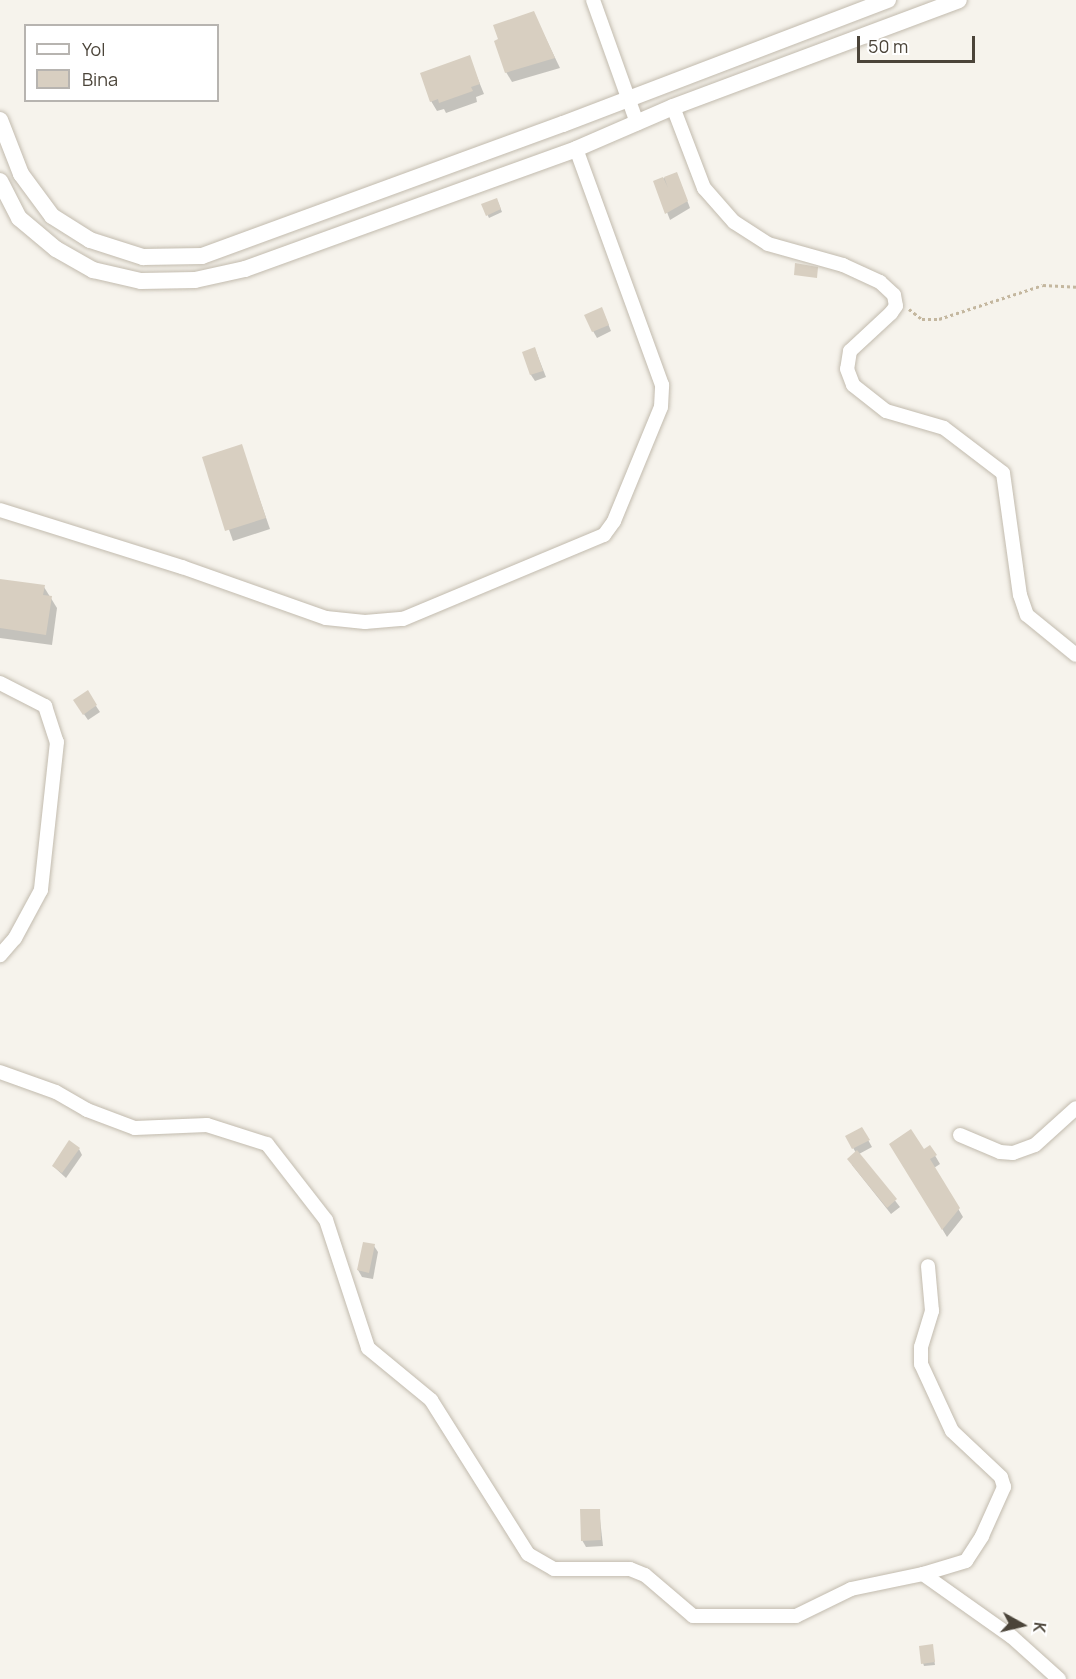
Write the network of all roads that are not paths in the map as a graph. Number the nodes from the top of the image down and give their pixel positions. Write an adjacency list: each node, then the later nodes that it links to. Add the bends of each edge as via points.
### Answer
1 (593, 0): 4 (street)
2 (888, 0): 4 (street)
3 (958, 0): 5 (street)
4 (629, 99): 6 (street, via 202,256 143,257 90,240 52,216 21,174); 7 (street)
5 (673, 108): 7 (street); 11 (street, via 692,162 718,208 768,244 843,264 880,282 894,295 896,306 850,351 847,369 853,384 886,411 944,428 1003,474 1020,595 1027,615)
6 (0, 120)
7 (637, 123): 8 (street)
8 (576, 149): 9 (street, via 245,269 195,280 141,281 93,270 56,249 19,218); 10 (street, via 662,385 661,407 614,521 604,535 403,619 365,622 326,618 182,567)
9 (0, 181)
10 (0, 510)
11 (1076, 655)
12 (0, 684): 13 (street, via 45,706 57,742 41,890 15,938)
13 (0, 955)
14 (0, 1072): 18 (street, via 135,1128 207,1125 267,1144 326,1220 368,1348 431,1400 528,1554 554,1569 630,1569 645,1575 693,1616 796,1616 851,1589)
15 (1076, 1108): 16 (street, via 1035,1145 1013,1153 1000,1152)
16 (960, 1135)
17 (928, 1266): 18 (street, via 932,1311 921,1347 921,1364 952,1431 1001,1477 1004,1486 966,1561)
18 (923, 1574): 19 (street, via 1012,1637)
19 (1059, 1679)

